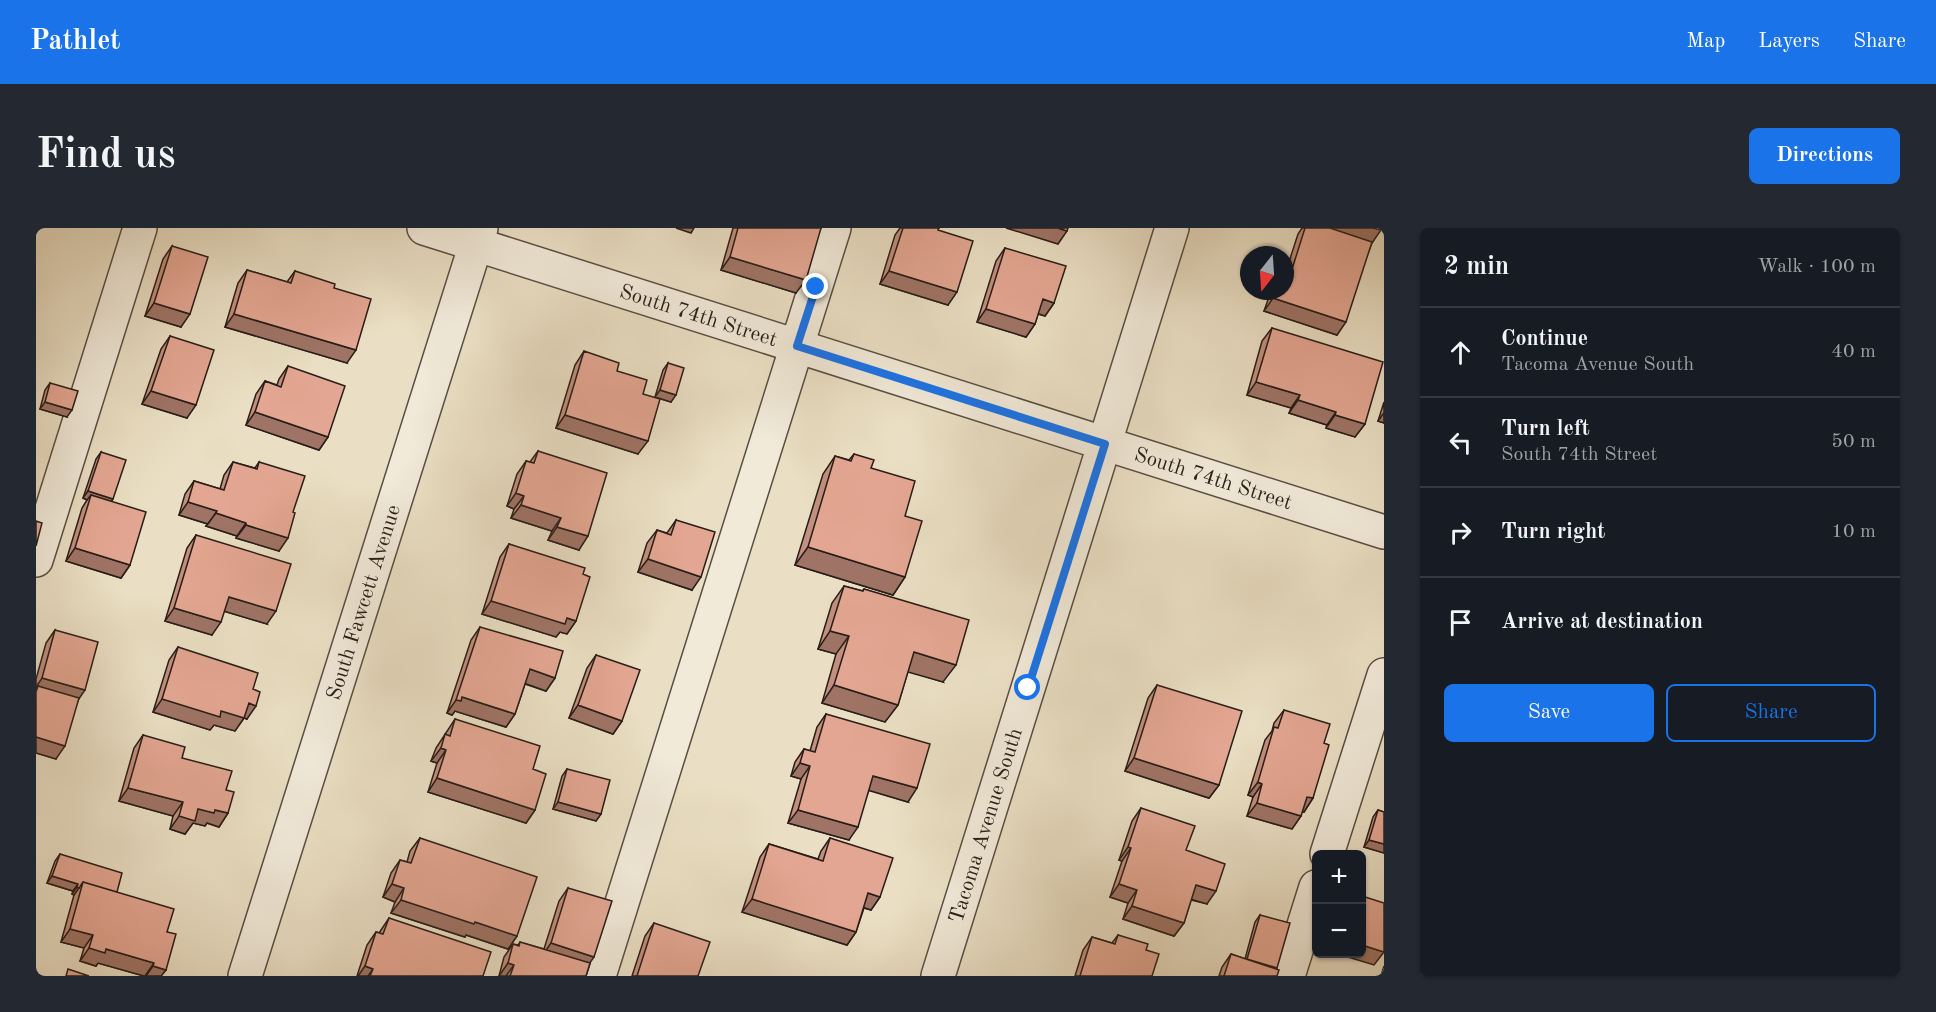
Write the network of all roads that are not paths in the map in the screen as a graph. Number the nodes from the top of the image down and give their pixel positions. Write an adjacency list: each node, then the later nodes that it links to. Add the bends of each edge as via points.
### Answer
1 (140, 228): 9 (street)
2 (424, 228): 5 (street, South 74th Street)
3 (834, 228): 6 (street)
4 (1172, 228): 7 (street, Tacoma Avenue South)
5 (479, 236): 6 (street, South 74th Street); 13 (street, South Fawcett Avenue)
6 (797, 346): 7 (street, South 74th Street); 14 (street)
7 (1105, 444): 8 (street, South 74th Street); 15 (street, Tacoma Avenue South)
8 (1384, 532)
9 (36, 560)
10 (1384, 675): 11 (street)
11 (1329, 850)
12 (1312, 902): 16 (street)
13 (245, 976)
14 (599, 976)
15 (938, 976)
16 (1288, 976)

